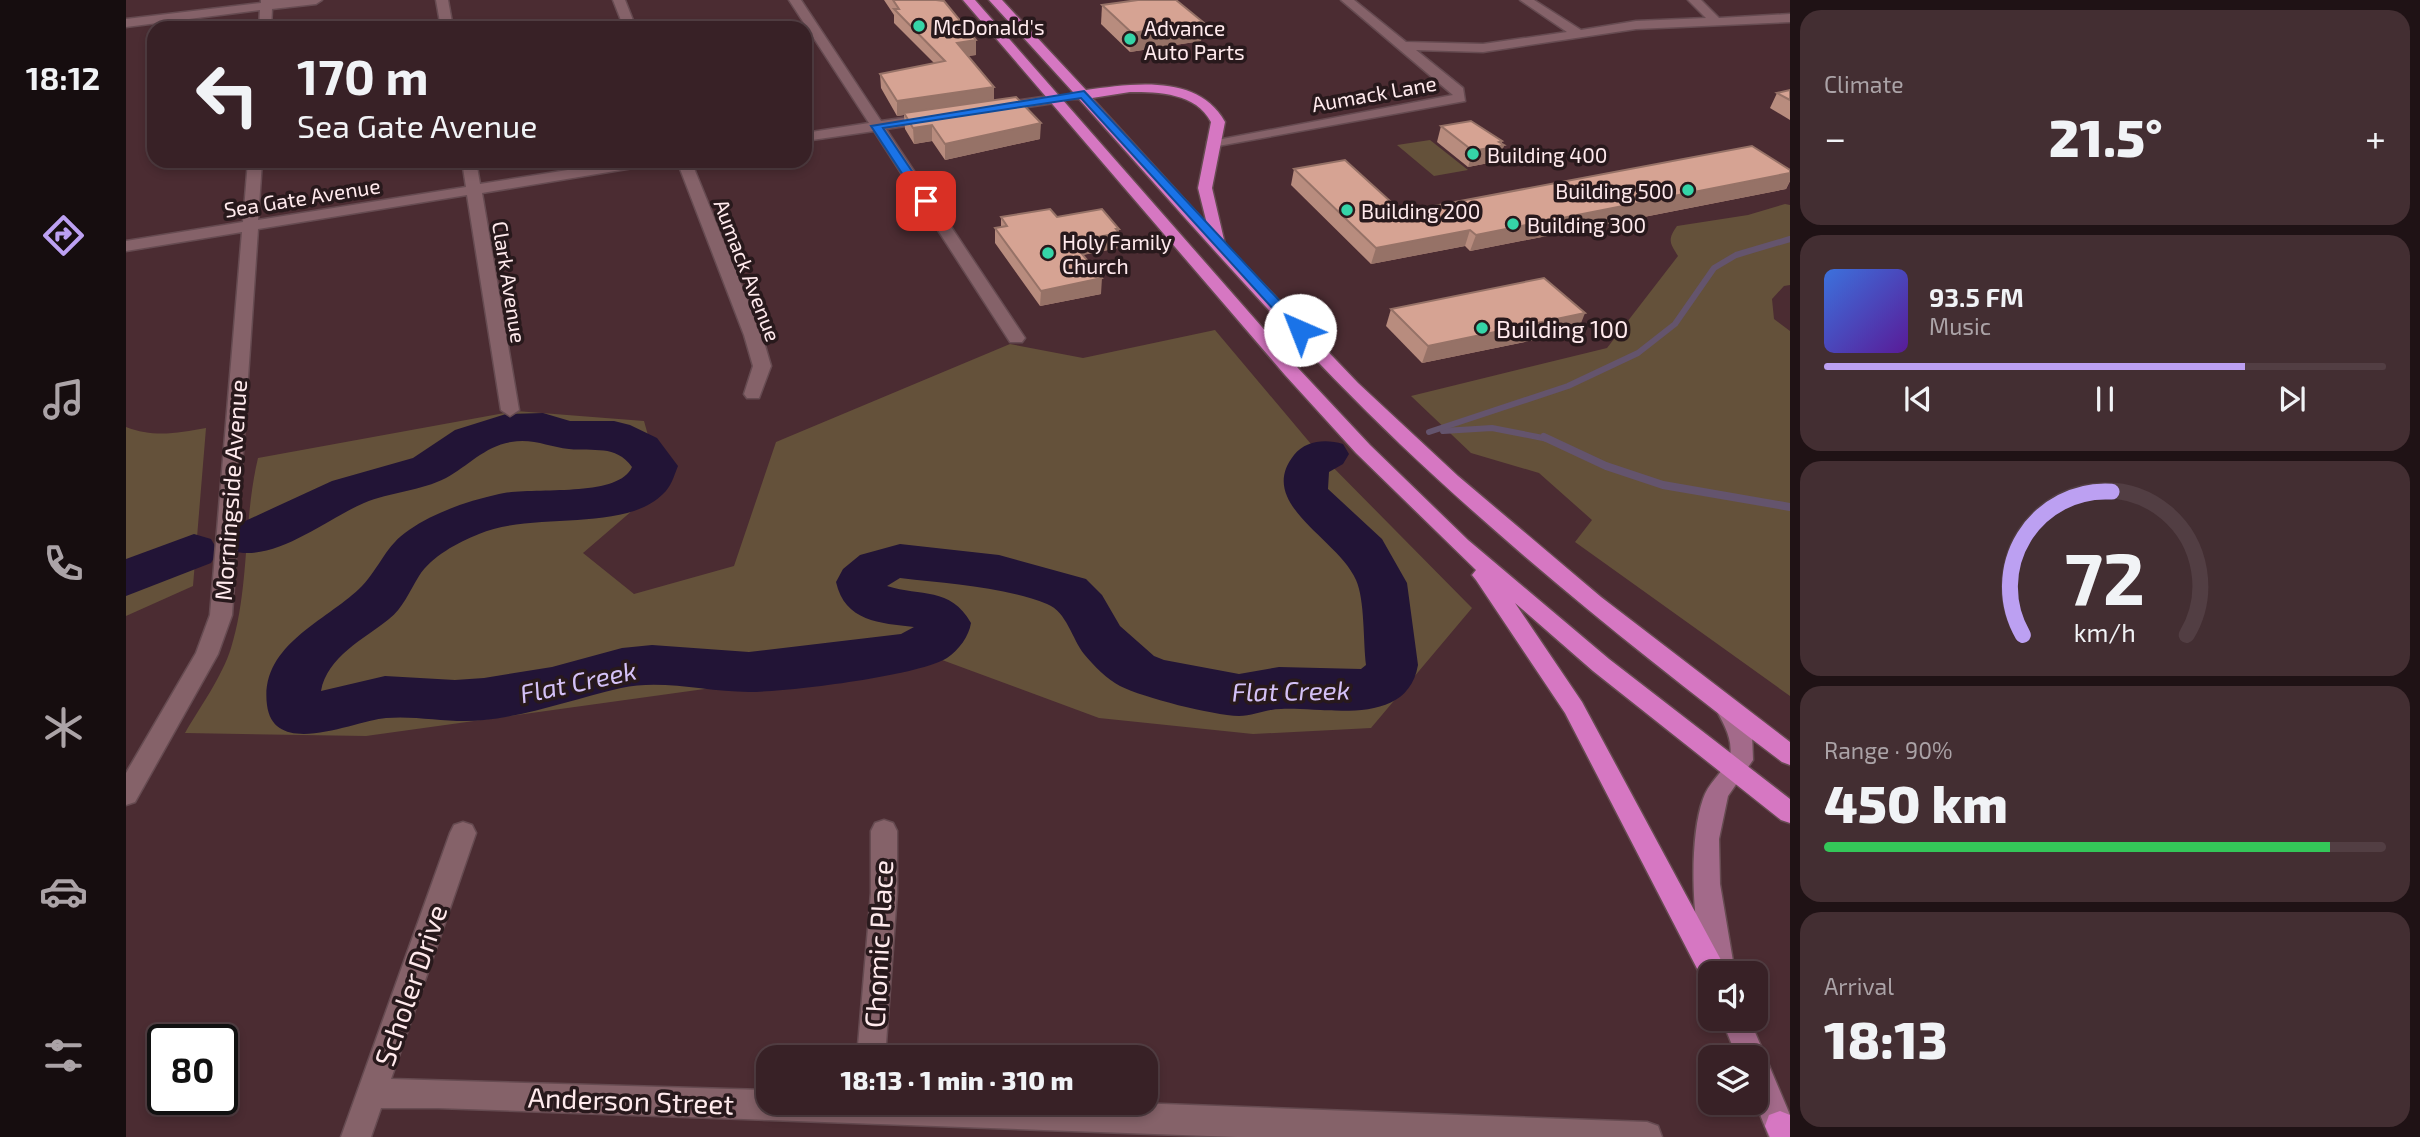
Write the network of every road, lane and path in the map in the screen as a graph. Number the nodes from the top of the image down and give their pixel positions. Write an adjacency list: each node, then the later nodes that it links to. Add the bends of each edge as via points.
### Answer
1 (316, 0): 10 (street)
2 (442, 0): 14 (street)
3 (619, 0): 15 (street)
4 (795, 0): 16 (street)
5 (969, 0): 22 (highway)
6 (995, 0): 21 (highway)
7 (1347, 0): 20 (street)
8 (1526, 0): 19 (street)
9 (1694, 0): 12 (street)
10 (267, 3): 13 (street); 17 (street)
11 (1790, 18): 12 (street)
12 (1715, 20): 19 (street)
13 (266, 21)
14 (446, 21)
15 (627, 21)
16 (809, 21)
17 (126, 23)
18 (812, 26): 26 (street)
19 (1579, 34): 20 (street, via 1483,48)
20 (1403, 46): 27 (street, Aumack Lane, via 1460,98)
21 (1084, 94): 22 (highway); 25 (highway, via 1141,87 1168,89 1205,104); 37 (highway)
22 (1056, 99): 23 (street); 41 (highway, via 1332,417)
23 (980, 110)
24 (941, 116): 26 (street)
25 (1218, 122): 27 (street, Aumack Lane, via 1252,131); 29 (highway)
26 (877, 126): 28 (street); 38 (street)
27 (1295, 128): 29 (street, Aumack Lane)
28 (812, 136)
29 (1212, 145): 37 (highway, via 1205,188)
30 (254, 168): 35 (street, Morningside Avenue)
31 (470, 168): 34 (street, Clark Avenue)
32 (608, 168): 34 (street, Sea Gate Avenue)
33 (687, 168): 39 (street, Aumack Avenue, via 753,335 762,366)
34 (474, 190): 35 (street, Sea Gate Avenue); 40 (street, Clark Avenue)
35 (250, 226): 36 (street, Sea Gate Avenue); 45 (street, Morningside Avenue, via 220,615 207,654)
36 (126, 246)
37 (1223, 249): 42 (highway, via 1374,408 1438,468)
38 (1016, 338)
39 (753, 394)
40 (510, 410)
41 (1461, 545): 44 (highway); 49 (highway, via 1574,708)
42 (1727, 708): 43 (highway); 44 (main road, via 1743,746)
43 (1790, 755)
44 (1734, 772): 46 (highway); 50 (main road, via 1717,792 1707,824 1707,896)
45 (126, 794)
46 (1790, 813)
47 (884, 831): 51 (street, Chomic Place)
48 (463, 833): 52 (street, Scholer Drive)
49 (1708, 961)
50 (1719, 961)
51 (872, 1045)
52 (372, 1094): 54 (street, Anderson Street); 57 (street, Scholer Drive)
53 (1768, 1096): 56 (main road)
54 (756, 1103)
55 (1094, 1115): 58 (street, Anderson Street)
56 (1785, 1133)
57 (356, 1137)
58 (1647, 1137)

